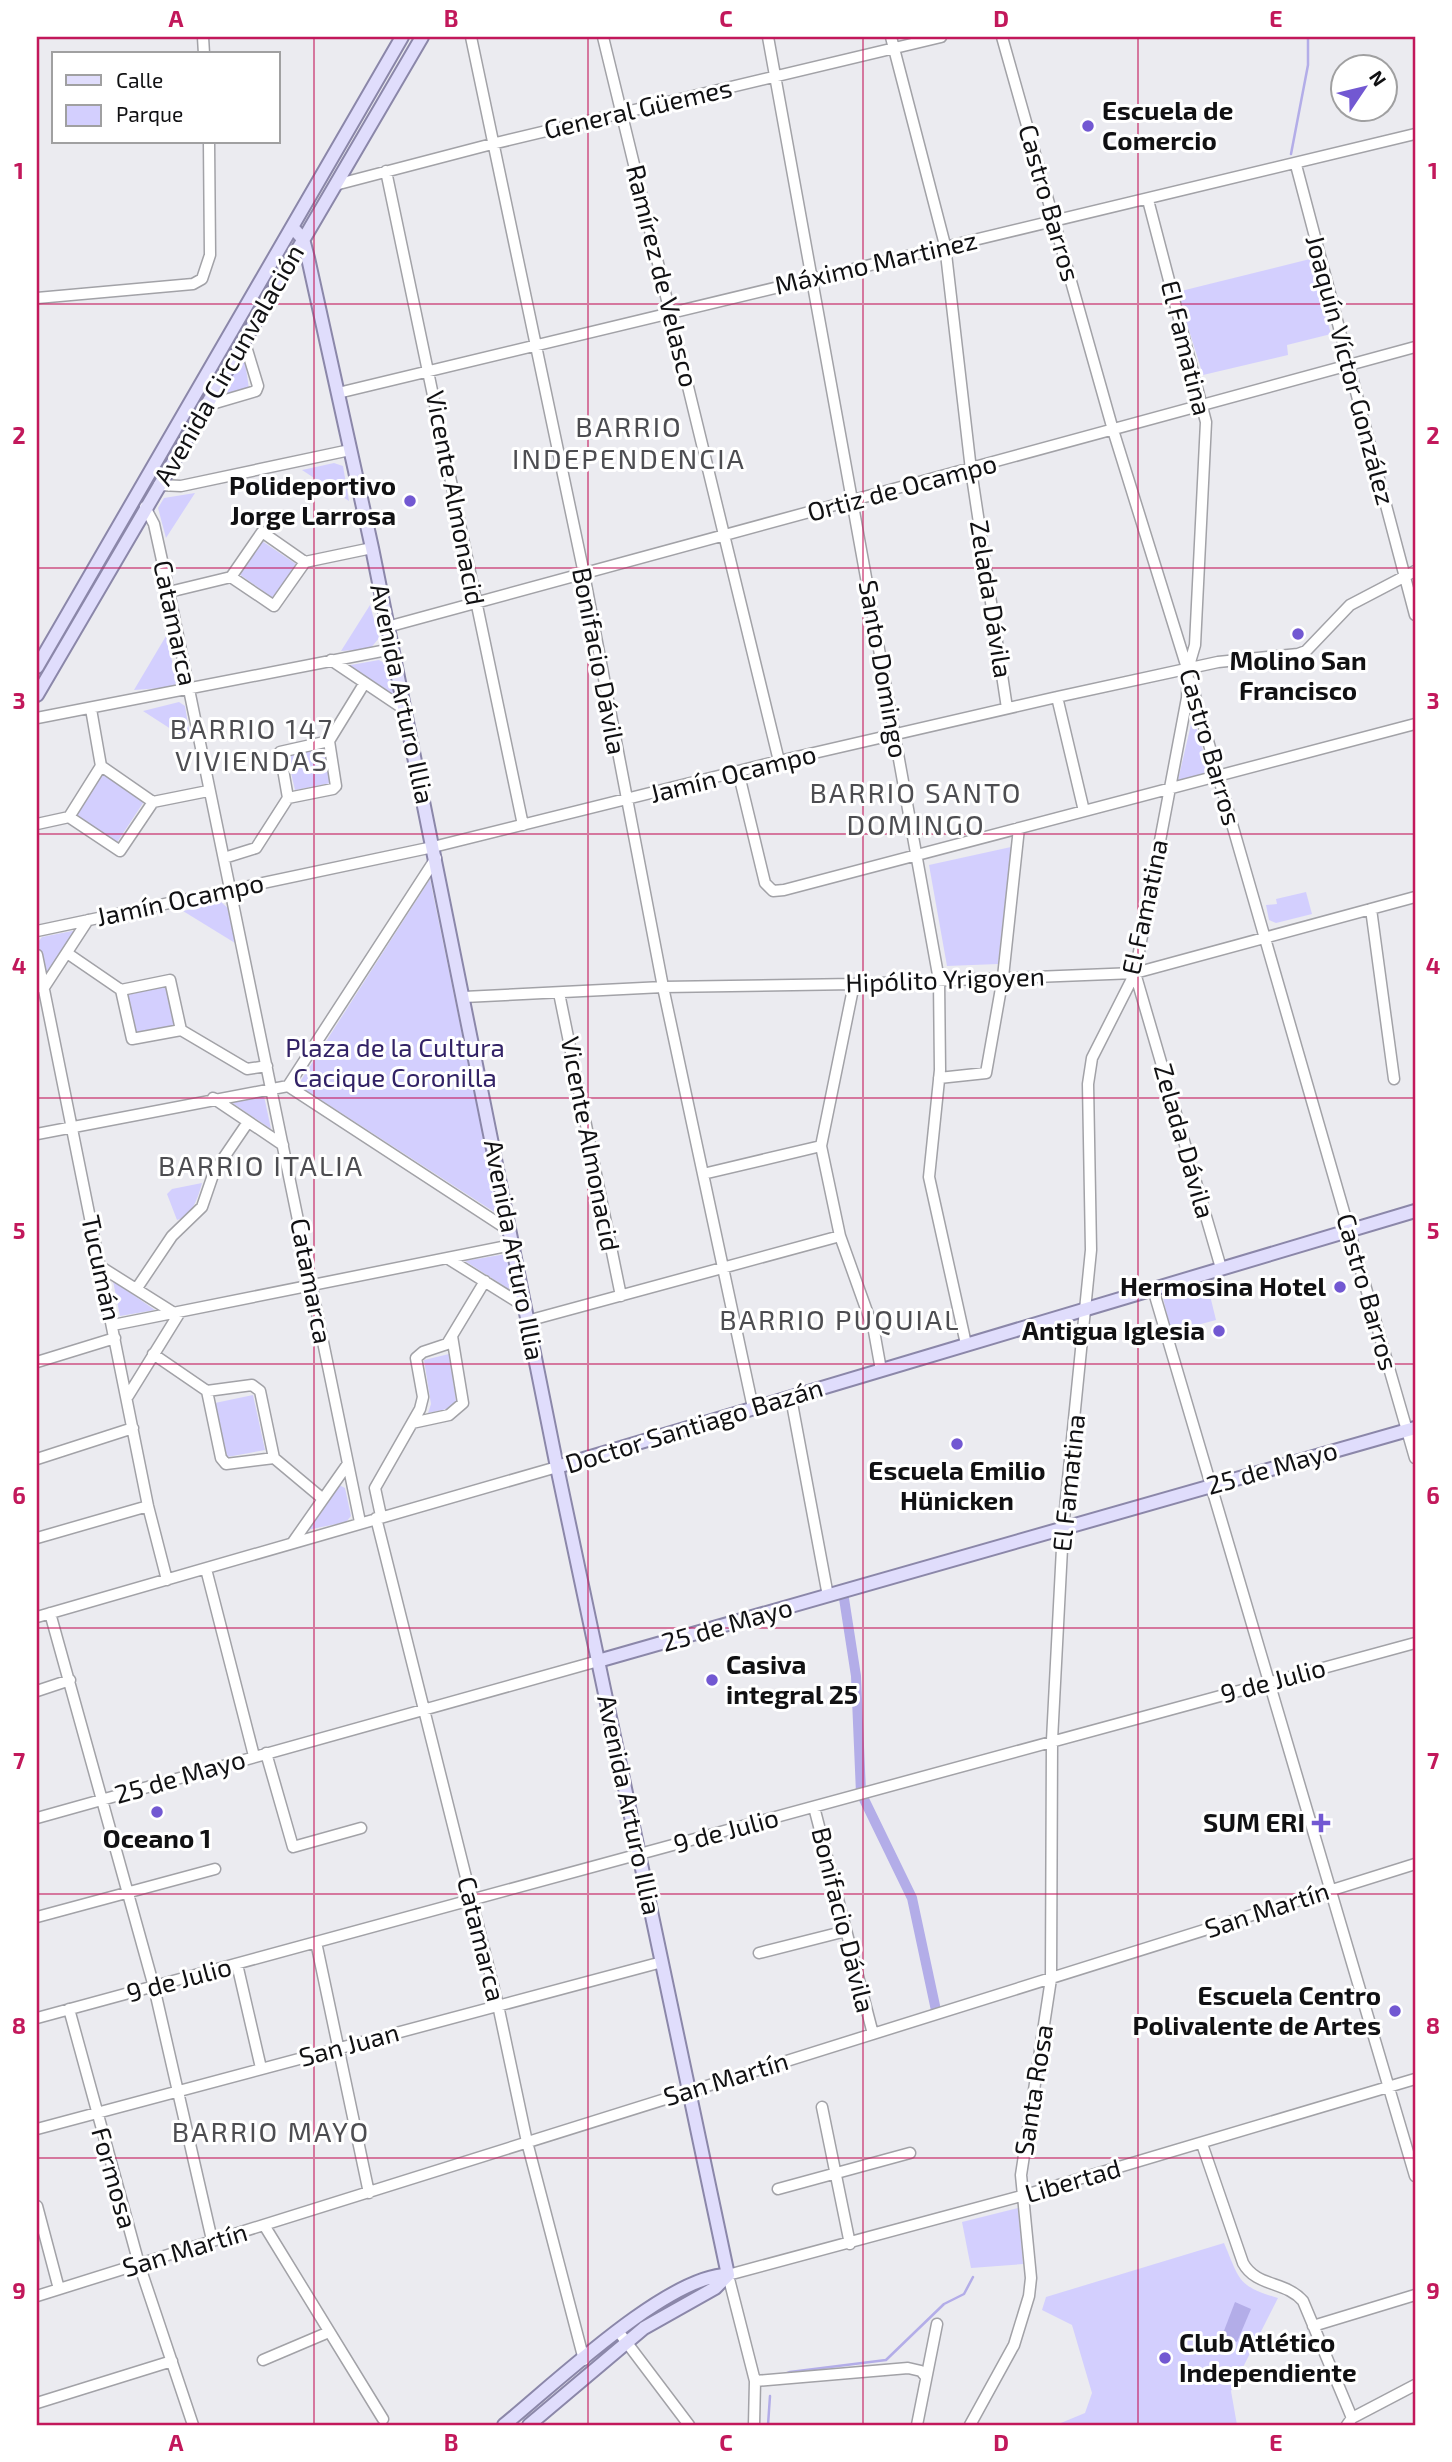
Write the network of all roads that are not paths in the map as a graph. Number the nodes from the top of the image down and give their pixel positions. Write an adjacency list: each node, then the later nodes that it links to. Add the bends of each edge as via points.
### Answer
1 (402, 37): 20 (main road, Avenida Circunvalación)
2 (422, 37): 17 (main road, Avenida Circunvalación)
3 (471, 37): 14 (street, Bonifacio Dávila)
4 (603, 37): 11 (street, Ramírez de Velasco)
5 (768, 37): 10 (street, Santo Domingo)
6 (891, 37): 9 (street, Zelada Dávila)
7 (941, 37): 9 (street, General Güemes)
8 (1002, 37): 19 (street, Castro Barros)
9 (894, 48): 10 (street, General Güemes); 22 (street, Zelada Dávila)
10 (776, 77): 11 (street, General Güemes); 23 (street, Santo Domingo)
11 (622, 113): 14 (street, General Güemes); 25 (street, Ramírez de Velasco)
12 (1415, 134): 15 (street, Máximo Martinez)
13 (209, 144): 24 (street, via 209,255 202,279 193,284)
14 (492, 144): 16 (street, General Güemes); 27 (street, Bonifacio Dávila)
15 (1297, 165): 18 (street, Máximo Martinez); 29 (street, Joaquín Víctor González)
16 (386, 171): 17 (street, General Güemes); 30 (street, Vicente Almonacid)
17 (335, 185): 21 (main road, Avenida Circunvalación)
18 (1148, 201): 19 (street, Máximo Martinez); 33 (street, El Famatina)
19 (1055, 222): 22 (street, Máximo Martinez); 34 (street, Castro Barros)
20 (293, 228): 21 (main road, Avenida Arturo Illia); 52 (main road, Avenida Circunvalación)
21 (303, 239): 26 (main road, Avenida Circunvalación); 31 (main road, Avenida Arturo Illia)
22 (945, 245): 23 (street, Máximo Martinez); 36 (street, Zelada Dávila)
23 (812, 277): 25 (street, Máximo Martinez); 38 (street, Santo Domingo)
24 (37, 298)
25 (670, 313): 27 (street, Máximo Martinez); 40 (street, Ramírez de Velasco)
26 (244, 340): 32 (main road, Avenida Circunvalación); 32 (street, via 256,391)
27 (535, 346): 30 (street, Máximo Martinez); 44 (street, Bonifacio Dávila)
28 (1415, 347): 29 (street, Ortiz de Ocampo)
29 (1349, 365): 33 (street, Ortiz de Ocampo); 43 (street, Joaquín Víctor González)
30 (429, 370): 31 (street, Máximo Martinez); 47 (street, Vicente Almonacid)
31 (338, 393): 35 (main road, Avenida Arturo Illia)
32 (205, 406): 37 (main road, Avenida Circunvalación)
33 (1204, 406): 34 (street, Ortiz de Ocampo); 53 (street, El Famatina, via 1195,645)
34 (1114, 430): 36 (street, Ortiz de Ocampo); 53 (street, Castro Barros)
35 (350, 450): 37 (street, via 181,486); 41 (main road, Avenida Arturo Illia)
36 (971, 470): 38 (street, Ortiz de Ocampo); 58 (street, Zelada Dávila)
37 (159, 485): 39 (main road, Avenida Circunvalación)
38 (854, 500): 40 (street, Ortiz de Ocampo); 63 (street, Santo Domingo)
39 (145, 508): 46 (street, Catamarca); 56 (main road, Avenida Circunvalación)
40 (726, 536): 44 (street, Ortiz de Ocampo); 65 (street, Ramírez de Velasco)
41 (372, 548): 42 (street); 49 (main road, Avenida Arturo Illia)
42 (305, 562): 45 (street, via 274,606); 45 (street, via 262,532)
43 (1410, 573): 48 (street, Joaquín Víctor González); 53 (street, Jamín Ocampo, via 1350,605 1306,651)
44 (584, 574): 47 (street, Ortiz de Ocampo); 72 (street, Bonifacio Dávila)
45 (231, 577): 46 (street)
46 (169, 592): 55 (street, Catamarca)
47 (475, 601): 49 (street, Ortiz de Ocampo); 77 (street, Vicente Almonacid)
48 (1415, 615)
49 (387, 627): 50 (main road, Avenida Arturo Illia)
50 (392, 649): 51 (street); 60 (main road, Avenida Arturo Illia)
51 (331, 660): 54 (street); 55 (street)
52 (37, 667)
53 (1188, 669): 57 (street, Jamín Ocampo); 68 (street, Castro Barros); 70 (street, El Famatina)
54 (364, 684): 60 (street); 64 (street)
55 (188, 690): 59 (street); 69 (street, Catamarca)
56 (37, 695)
57 (1057, 697): 58 (street, Jamín Ocampo); 74 (street)
58 (1007, 708): 63 (street, Jamín Ocampo)
59 (90, 709): 61 (street); 66 (street)
60 (404, 709): 79 (main road, Avenida Arturo Illia)
61 (37, 718)
62 (1415, 724): 68 (street)
63 (894, 736): 65 (street, Jamín Ocampo); 80 (street, Santo Domingo)
64 (329, 741): 71 (street, via 336,786); 71 (street, via 280,752)
65 (779, 761): 67 (street, Jamín Ocampo)
66 (100, 766): 73 (street); 75 (street)
67 (738, 771): 72 (street, Jamín Ocampo); 80 (street, via 765,883 773,891)
68 (1218, 778): 70 (street); 87 (street, Castro Barros)
69 (208, 791): 73 (street); 81 (street, Catamarca)
70 (1169, 791): 74 (street); 90 (street, El Famatina)
71 (288, 797): 81 (street, via 256,848)
72 (626, 801): 77 (street, Jamín Ocampo); 94 (street, Bonifacio Dávila)
73 (153, 802): 75 (street, via 120,851)
74 (1084, 811): 78 (street)
75 (69, 817): 76 (street)
76 (37, 824)
77 (523, 825): 79 (street, Jamín Ocampo)
78 (1019, 828): 80 (street); 91 (street)
79 (434, 853): 82 (street, Jamín Ocampo); 98 (main road, Avenida Arturo Illia); 104 (street)
80 (917, 856): 92 (street, Santo Domingo)
81 (224, 858): 82 (street, Catamarca)
82 (231, 888): 85 (street, Jamín Ocampo); 101 (street, Catamarca)
83 (1415, 897): 84 (street, Hipólito Yrigoyen)
84 (1371, 909): 87 (street, Hipólito Yrigoyen); 103 (street)
85 (88, 920): 86 (street, Jamín Ocampo); 88 (street)
86 (37, 931)
87 (1264, 936): 90 (street, Hipólito Yrigoyen); 114 (street, Castro Barros)
88 (67, 953): 95 (street); 96 (street)
89 (37, 955): 95 (street, Tucumán)
90 (1135, 973): 91 (street, Hipólito Yrigoyen); 121 (street, Zelada Dávila); 128 (street, El Famatina, via 1092,1058)
91 (1003, 977): 92 (street, Hipólito Yrigoyen); 102 (street, via 986,1073)
92 (939, 980): 93 (street, Hipólito Yrigoyen); 102 (street, Santo Domingo)
93 (854, 985): 94 (street, Hipólito Yrigoyen); 111 (street)
94 (663, 987): 97 (street, Hipólito Yrigoyen); 112 (street, Bonifacio Dávila)
95 (43, 989): 99 (street, Tucumán)
96 (121, 990): 100 (street, via 132,1039); 100 (street, via 170,980)
97 (559, 993): 98 (street, Hipólito Yrigoyen); 126 (street, Vicente Almonacid)
98 (464, 997): 115 (main road, Avenida Arturo Illia)
99 (41, 1005): 108 (street, Tucumán)
100 (181, 1030): 101 (street, via 247,1069)
101 (267, 1066): 105 (street, Catamarca)
102 (939, 1078): 134 (street, Santo Domingo, via 929,1177)
103 (1394, 1079)
104 (288, 1086): 105 (street); 115 (street)
105 (272, 1089): 106 (street); 110 (street, Catamarca)
106 (213, 1098): 107 (street); 108 (street)
107 (248, 1122): 110 (street); 124 (street, via 214,1172 202,1207 172,1236)
108 (71, 1127): 109 (street); 119 (street, Tucumán)
109 (37, 1134)
110 (284, 1145): 123 (street, Catamarca)
111 (821, 1146): 112 (street); 116 (street)
112 (704, 1174): 120 (street, Bonifacio Dávila)
113 (1415, 1211): 114 (main road, Doctor Santiago Bazán)
114 (1350, 1230): 121 (main road, Doctor Santiago Bazán); 144 (street, Castro Barros)
115 (510, 1231): 117 (main road, Avenida Arturo Illia)
116 (840, 1236): 120 (street); 137 (street, via 874,1331)
117 (512, 1245): 118 (street); 127 (main road, Avenida Arturo Illia)
118 (447, 1258): 122 (street); 123 (street)
119 (101, 1267): 124 (street); 131 (street, Tucumán)
120 (722, 1268): 126 (street); 141 (street, Bonifacio Dávila)
121 (1221, 1268): 125 (main road, Doctor Santiago Bazán)
122 (485, 1281): 127 (street); 132 (street)
123 (312, 1285): 129 (street); 148 (street, Catamarca)
124 (137, 1288): 129 (street)
125 (1153, 1289): 128 (main road, Doctor Santiago Bazán); 150 (street)
126 (621, 1296): 130 (street)
127 (524, 1306): 130 (main road, Avenida Arturo Illia)
128 (1087, 1307): 134 (main road, Doctor Santiago Bazán); 155 (street, El Famatina)
129 (177, 1312): 131 (street); 135 (street)
130 (527, 1321): 149 (main road, Avenida Arturo Illia)
131 (113, 1325): 133 (street, Tucumán)
132 (452, 1336): 142 (street, Catamarca, via 444,1346 416,1358 423,1397); 142 (street, via 463,1402 449,1415)
133 (116, 1338): 136 (street); 139 (street, Tucumán)
134 (966, 1344): 137 (main road, Doctor Santiago Bazán)
135 (153, 1354): 138 (street); 139 (street)
136 (37, 1362)
137 (881, 1370): 140 (main road, Doctor Santiago Bazán)
138 (207, 1391): 145 (street, via 252,1385 260,1391); 145 (street, via 226,1464)
139 (128, 1395): 143 (street, Tucumán)
140 (791, 1398): 141 (main road, Doctor Santiago Bazán); 160 (street)
141 (753, 1408): 149 (main road, Doctor Santiago Bazán)
142 (412, 1423): 153 (street, Catamarca, via 375,1488)
143 (133, 1428): 147 (street); 152 (street, Tucumán)
144 (1411, 1429): 146 (street, Castro Barros); 150 (main road, 25 de Mayo)
145 (274, 1458): 151 (street)
146 (1415, 1458)
147 (37, 1459)
148 (347, 1465): 151 (street); 154 (street, Catamarca)
149 (557, 1467): 153 (street, Doctor Santiago Bazán); 164 (main road, Avenida Arturo Illia)
150 (1209, 1486): 155 (main road, 25 de Mayo); 166 (street)
151 (323, 1499): 157 (street)
152 (148, 1506): 156 (street); 159 (street, Tucumán)
153 (379, 1517): 154 (street, Doctor Santiago Bazán); 168 (street, Catamarca)
154 (360, 1522): 157 (street, Doctor Santiago Bazán)
155 (1063, 1530): 160 (main road, 25 de Mayo); 169 (street, El Famatina)
156 (37, 1538)
157 (292, 1542): 158 (street, Doctor Santiago Bazán)
158 (206, 1569): 159 (street, Doctor Santiago Bazán); 171 (street)
159 (167, 1580): 161 (street, Doctor Santiago Bazán)
160 (828, 1596): 164 (main road, 25 de Mayo)
161 (50, 1613): 162 (street, Doctor Santiago Bazán); 165 (street)
162 (37, 1617)
163 (1415, 1643): 166 (street, 9 de Julio)
164 (598, 1661): 168 (street, 25 de Mayo); 176 (main road, Avenida Arturo Illia)
165 (70, 1680): 167 (street); 172 (street)
166 (1267, 1682): 169 (street, 9 de Julio); 179 (street)
167 (37, 1691)
168 (424, 1709): 170 (street, 25 de Mayo); 181 (street, Catamarca)
169 (1052, 1740): 173 (street, 9 de Julio); 188 (street, Santa Rosa)
170 (266, 1753): 171 (street, 25 de Mayo); 175 (street, via 293,1847)
171 (254, 1756): 172 (street, 25 de Mayo)
172 (104, 1799): 174 (street, 25 de Mayo); 180 (street)
173 (814, 1807): 176 (street, 9 de Julio); 183 (street, Bonifacio Dávila)
174 (37, 1818)
175 (361, 1828)
176 (640, 1854): 181 (street, 9 de Julio); 186 (main road, Avenida Arturo Illia)
177 (1415, 1864): 179 (street, San Martín)
178 (215, 1869): 180 (street)
179 (1328, 1890): 188 (street, San Martín); 197 (street)
180 (130, 1892): 182 (street); 189 (street)
181 (472, 1898): 184 (street, 9 de Julio); 190 (street, Catamarca)
182 (37, 1917)
183 (846, 1931): 185 (street); 193 (street, Bonifacio Dávila)
184 (316, 1942): 187 (street, 9 de Julio); 194 (street)
185 (759, 1953)
186 (663, 1962): 190 (street, San Juan); 199 (main road, Avenida Arturo Illia)
187 (237, 1964): 189 (street, 9 de Julio); 195 (street)
188 (1051, 1979): 193 (street, San Martín); 210 (street, Santa Rosa, via 1022,2168)
189 (154, 1987): 191 (street, 9 de Julio); 198 (street)
190 (498, 2005): 194 (street, San Juan); 203 (street, Catamarca)
191 (69, 2009): 192 (street, 9 de Julio); 201 (street, Formosa)
192 (37, 2018)
193 (873, 2034): 199 (street, San Martín)
194 (338, 2048): 195 (street, San Juan); 209 (street)
195 (261, 2068): 198 (street, San Juan)
196 (1415, 2079): 197 (street, Libertad)
197 (1387, 2087): 204 (street, Libertad); 207 (street)
198 (179, 2090): 201 (street, San Juan); 213 (street)
199 (690, 2090): 203 (street, San Martín); 216 (main road, Avenida Arturo Illia)
200 (822, 2107): 206 (street)
201 (95, 2112): 202 (street, San Juan); 215 (street, Formosa)
202 (37, 2129)
203 (527, 2142): 209 (street, San Martín); 226 (street, Catamarca)
204 (1202, 2144): 210 (street, Libertad); 221 (street, via 1248,2273 1298,2296)
205 (910, 2152): 206 (street)
206 (836, 2174): 208 (street); 214 (street)
207 (1415, 2176)
208 (778, 2189)
209 (369, 2193): 212 (street, San Martín)
210 (1025, 2195): 214 (street, Libertad); 240 (street, Santa Rosa, via 1029,2297 1014,2345)
211 (37, 2206): 217 (street)
212 (264, 2225): 213 (street, San Martín); 223 (street)
213 (212, 2241): 215 (street, San Martín)
214 (849, 2244): 216 (street, Libertad)
215 (139, 2264): 217 (street, San Martín); 227 (street, Formosa)
216 (728, 2275): 222 (main road, via 712,2275 665,2298); 224 (main road, via 715,2288 660,2317); 229 (street)
217 (60, 2289): 219 (street, San Martín)
218 (1415, 2295): 221 (street)
219 (37, 2296)
220 (937, 2324): 228 (street)
221 (1314, 2326): 233 (street)
222 (618, 2331): 224 (street); 226 (main road)
223 (328, 2332): 225 (street); 232 (street)
224 (627, 2343): 236 (main road); 237 (street)
225 (263, 2360)
226 (584, 2360): 235 (main road)
227 (172, 2361): 231 (street); 234 (street, Formosa)
228 (925, 2376): 229 (street, via 908,2368); 239 (street)
229 (755, 2381): 238 (street)
230 (1415, 2385): 233 (street)
231 (37, 2403)
232 (383, 2419)
233 (1349, 2421)
234 (192, 2425)
235 (504, 2425)
236 (529, 2425)
237 (689, 2425)
238 (754, 2425)
239 (917, 2425)
240 (971, 2425)

